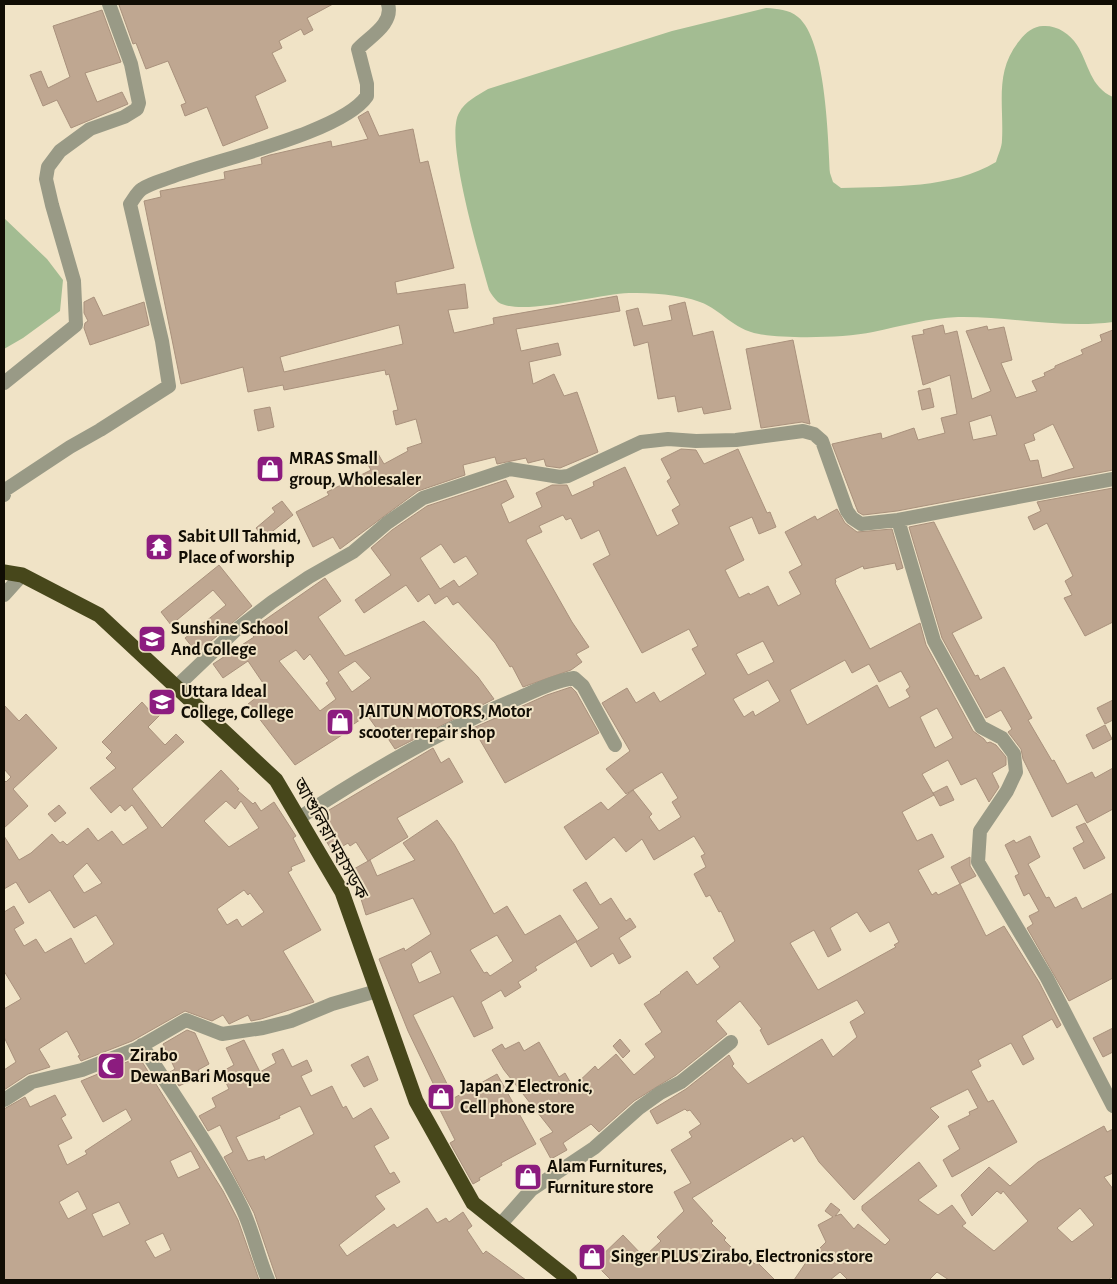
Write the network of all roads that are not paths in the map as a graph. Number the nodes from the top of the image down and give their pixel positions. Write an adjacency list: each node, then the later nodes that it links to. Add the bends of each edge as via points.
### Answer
1 (109, 4): 3 (street, via 131,64 139,103 137,109 124,117 90,129 60,151 48,167 46,179 74,281 76,325)
2 (388, 4): 5 (street, via 390,10 384,24 358,49 367,96 353,111 323,126 202,165 141,189 130,204 162,341 169,386 35,469 5,490)
3 (4, 383)
4 (1113, 479): 6 (street)
5 (4, 495)
6 (898, 520): 10 (street, via 861,524 852,518 822,441 803,431 736,440 642,442 568,476 510,469 423,498 353,552 272,602 237,629); 17 (street, via 934,641 981,727 1002,738 1014,754 1016,772 980,831 978,862 1047,978)
7 (4, 572): 8 (highway, আশুলিয়া মহাসড়ক)
8 (22, 576): 9 (street); 10 (highway, আশুলিয়া মহাসড়ক, via 99,615)
9 (4, 595)
10 (176, 687): 12 (highway, আশুলিয়া মহাসড়ক, via 276,780)
11 (615, 746): 12 (street, via 583,686 574,678 561,680 423,742)
12 (299, 818): 13 (highway, আশুলিয়া মহাসড়ক, via 342,892)
13 (377, 991): 15 (street, via 332,1004 291,1021 222,1034 186,1020); 18 (highway, আশুলিয়া মহাসড়ক, via 416,1101 473,1203)
14 (731, 1042): 18 (street, via 681,1082 639,1108 594,1148 531,1190)
15 (142, 1045): 16 (street, via 82,1070 32,1082); 19 (street, via 213,1155 243,1210)
16 (4, 1100)
17 (1113, 1106)
18 (500, 1225): 20 (highway, আশুলিয়া মহাসড়ক)
19 (264, 1279)
20 (570, 1280)

